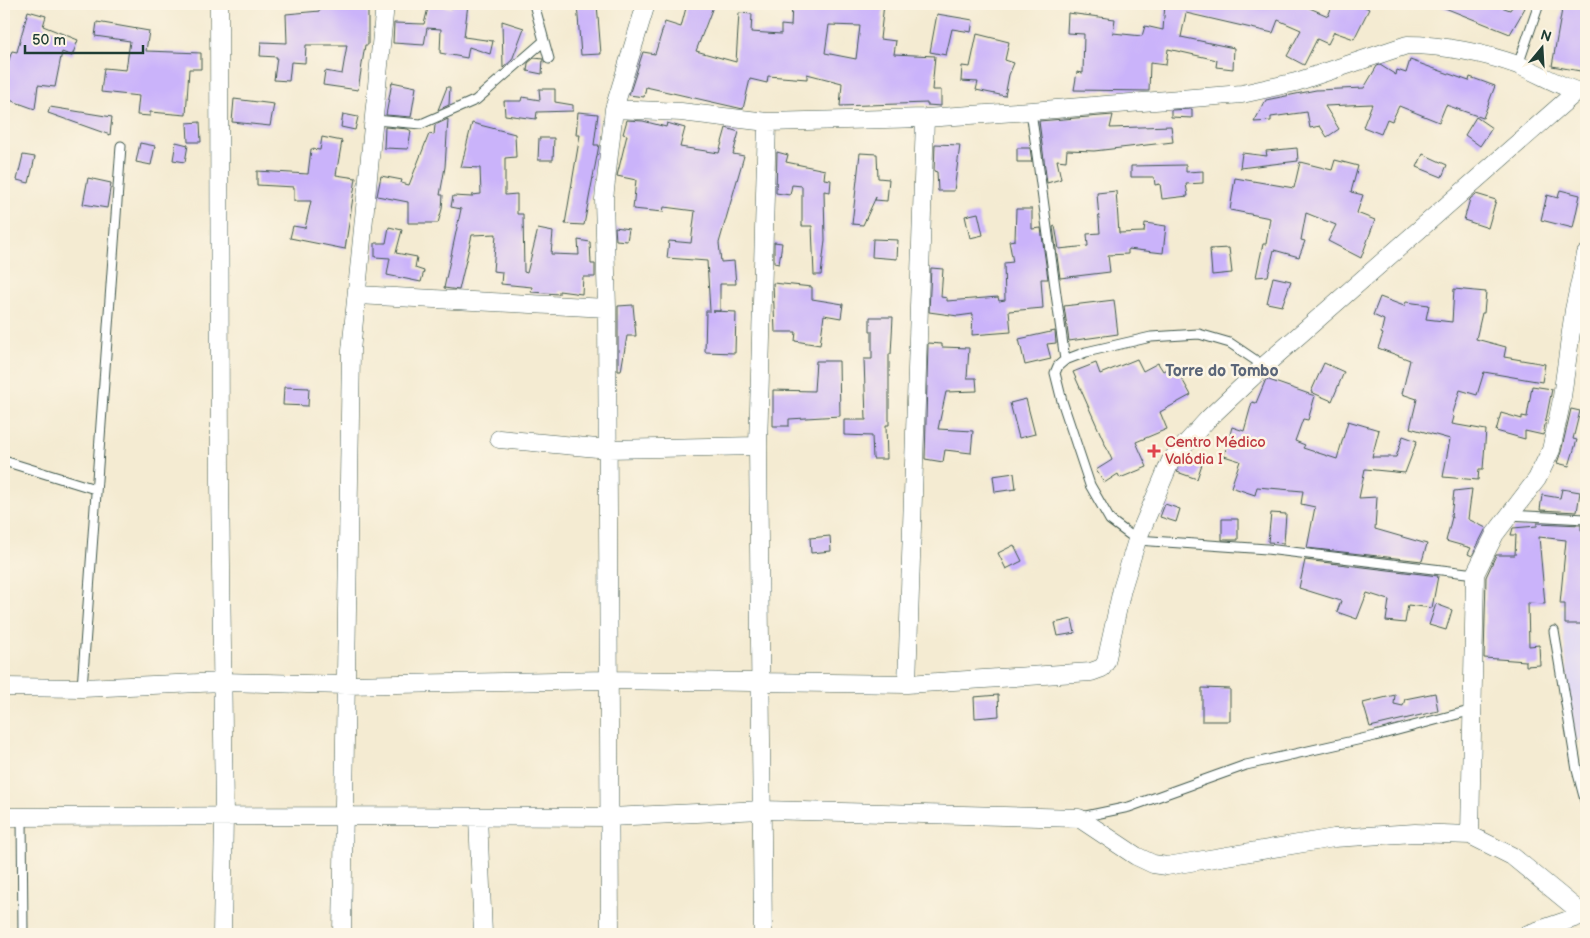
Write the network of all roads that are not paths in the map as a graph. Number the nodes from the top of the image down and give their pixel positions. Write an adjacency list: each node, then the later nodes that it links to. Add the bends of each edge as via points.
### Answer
1 (219, 4): 33 (street)
2 (386, 4): 13 (street)
3 (534, 4): 6 (lane)
4 (646, 4): 10 (street)
5 (1538, 4): 8 (lane)
6 (544, 41): 7 (lane); 13 (lane, via 476,100 421,124)
7 (549, 59)
8 (1518, 65): 9 (street); 11 (street, via 1482,55 1407,45 1296,82 1242,94)
9 (1581, 93): 20 (street)
10 (614, 109): 14 (street, via 680,112); 18 (street, via 604,198)
11 (1031, 111): 12 (street); 19 (lane)
12 (925, 118): 14 (street); 34 (street)
13 (375, 120): 17 (street)
14 (767, 122): 22 (street)
15 (121, 146): 25 (lane)
16 (1586, 254): 26 (street, via 1551,450 1537,478)
17 (357, 295): 18 (street); 35 (street, via 348,420)
18 (607, 308): 23 (street)
19 (1065, 360): 20 (lane, via 1151,337 1198,334 1230,343); 28 (lane, via 1056,373 1090,485 1110,520)
20 (1264, 366): 28 (street, via 1170,460)
21 (500, 439): 23 (street)
22 (758, 446): 23 (street); 32 (street)
23 (608, 449): 31 (street)
24 (4, 461): 25 (lane)
25 (95, 489): 37 (lane)
26 (1508, 515): 27 (lane); 29 (street)
27 (1586, 519)
28 (1137, 540): 29 (lane, via 1267,549); 34 (street, via 1102,668 1091,672)
29 (1475, 574): 38 (street)
30 (1554, 631): 39 (lane, via 1577,770)
31 (607, 680): 32 (street); 35 (street); 46 (street)
32 (759, 681): 34 (street); 40 (street)
33 (223, 682): 35 (street); 37 (street); 41 (street)
34 (907, 684)
35 (345, 685): 42 (street)
36 (4, 687): 37 (street)
37 (82, 688)
38 (1473, 710): 47 (lane, via 1246,765 1129,807); 48 (street)
39 (1586, 804)
40 (762, 810): 46 (street); 47 (street); 55 (street)
41 (224, 816): 42 (street); 44 (street); 51 (street)
42 (343, 816): 45 (street); 52 (street)
43 (4, 817): 44 (street)
44 (22, 817): 50 (lane)
45 (478, 817): 46 (street); 53 (street)
46 (610, 817): 54 (street)
47 (1079, 818): 48 (street, via 1136,856 1153,864 1168,866 1334,838 1415,833)
48 (1470, 835): 49 (street, via 1512,856)
49 (1585, 914): 56 (street)
50 (23, 934)
51 (222, 934)
52 (342, 934)
53 (483, 934)
54 (610, 934)
55 (762, 934)
56 (1528, 934)

